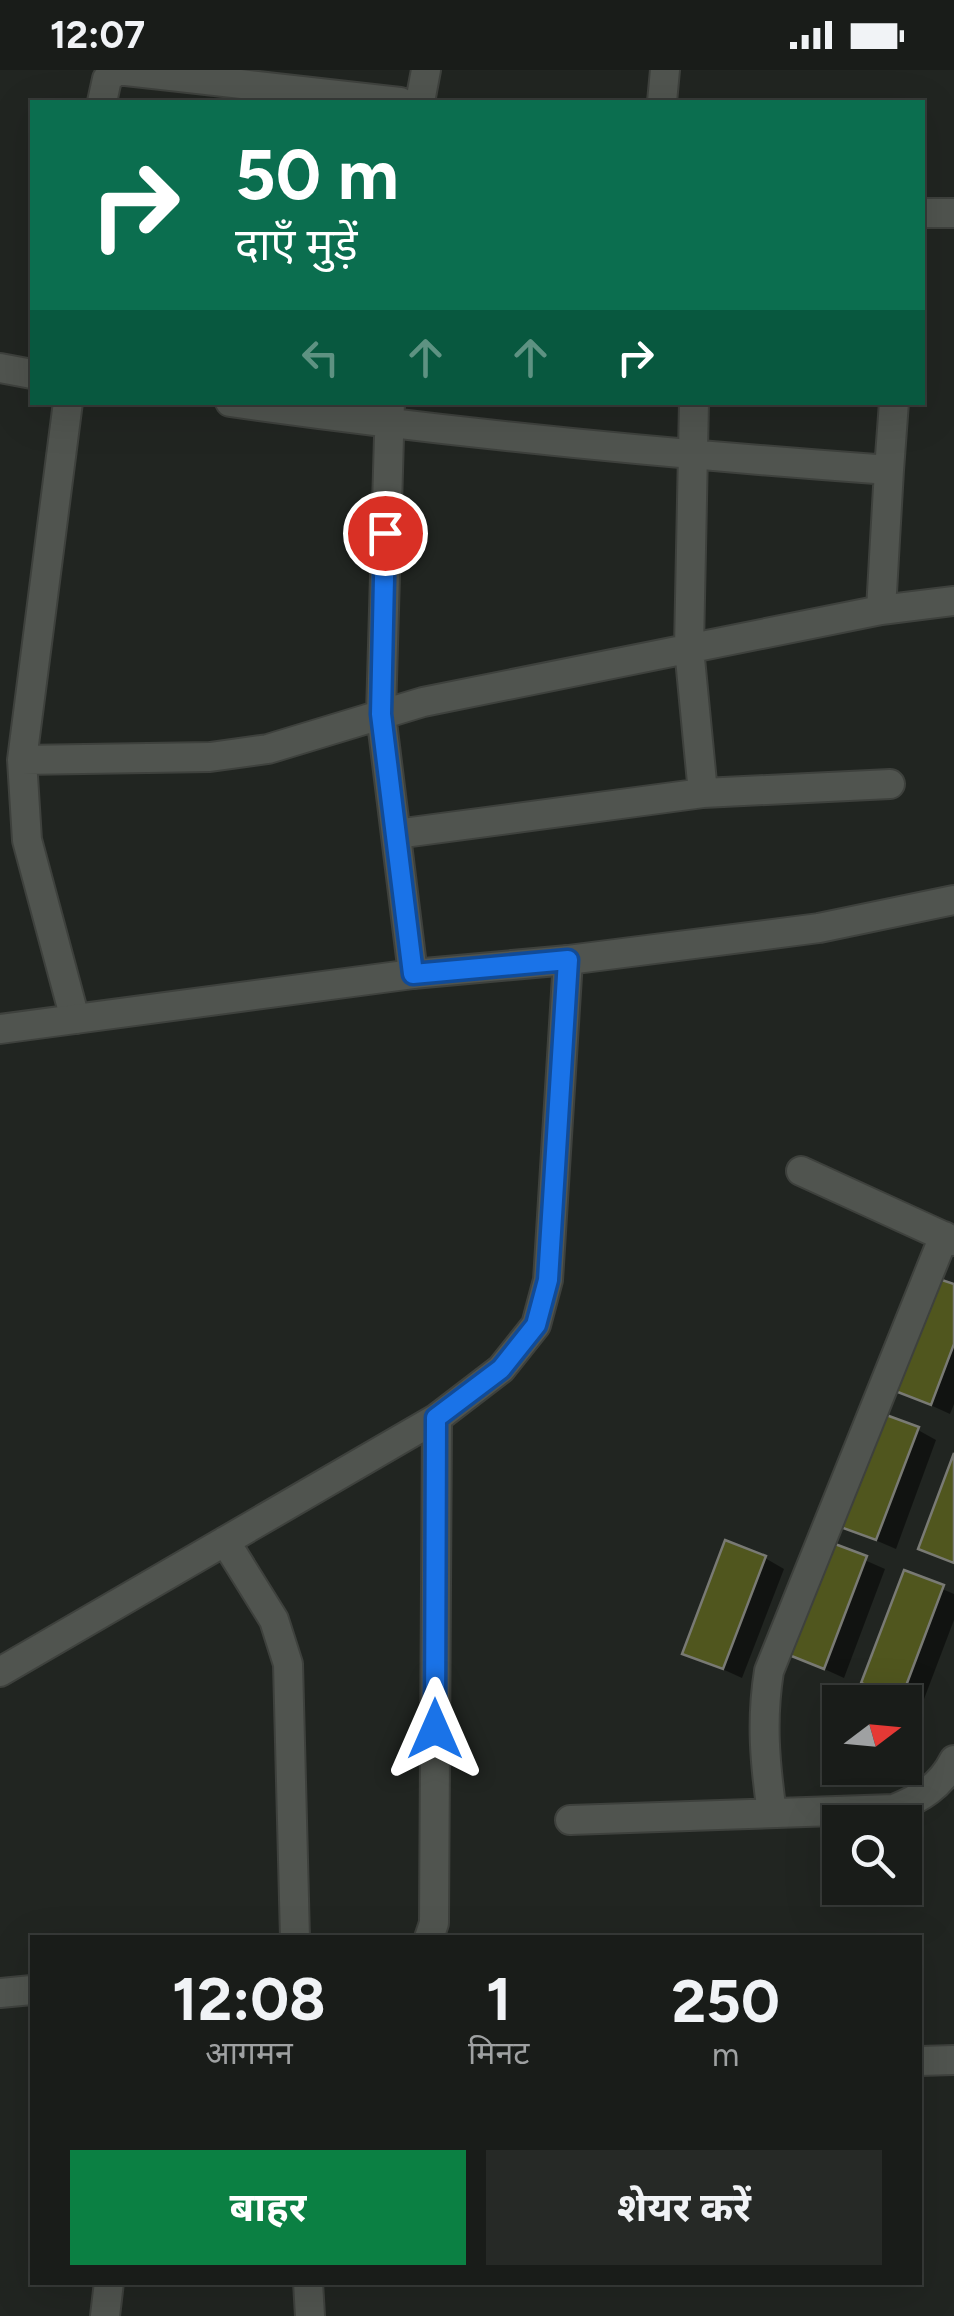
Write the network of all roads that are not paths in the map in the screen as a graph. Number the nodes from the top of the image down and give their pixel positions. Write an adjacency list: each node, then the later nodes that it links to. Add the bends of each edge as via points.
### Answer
1 (426, 70): 5 (street)
2 (665, 70): 6 (street)
3 (102, 100): 4 (street, via 107,79 117,70)
4 (382, 100)
5 (420, 100)
6 (662, 100)
7 (925, 213): 8 (street)
8 (954, 213)
9 (0, 368): 10 (street)
10 (30, 374)
11 (68, 405): 22 (street)
12 (270, 405): 15 (street)
13 (694, 405): 16 (street)
14 (894, 405): 17 (street)
15 (389, 414): 16 (street); 21 (street)
16 (694, 456): 17 (street); 20 (street)
17 (889, 470): 19 (street)
18 (954, 601): 19 (street)
19 (882, 610): 20 (street)
20 (690, 648): 21 (street); 24 (street)
21 (381, 714): 22 (street, via 286,745 210,758); 25 (street)
22 (22, 760): 29 (street, via 27,840)
23 (890, 784): 24 (street)
24 (704, 792): 25 (street)
25 (396, 834): 28 (street)
26 (954, 900): 27 (street, via 818,928)
27 (568, 960): 28 (street); 33 (street, via 548,1280 536,1325 501,1369)
28 (413, 974): 29 (street)
29 (75, 1019): 30 (street)
30 (0, 1029)
31 (801, 1171): 32 (street)
32 (949, 1238): 37 (street, via 770,1671 762,1749)
33 (436, 1418): 34 (street); 40 (street)
34 (225, 1541): 35 (street); 39 (street, via 274,1620 288,1664)
35 (0, 1672)
36 (954, 1760): 37 (street, via 922,1797 894,1809)
37 (772, 1813): 38 (street)
38 (570, 1820)
39 (294, 1935)
40 (430, 1935)
41 (30, 1990): 42 (street)
42 (0, 1994)
43 (954, 2060): 44 (street)
44 (922, 2061)
45 (109, 2285): 47 (street)
46 (308, 2285): 48 (street)
47 (105, 2316)
48 (310, 2316)

